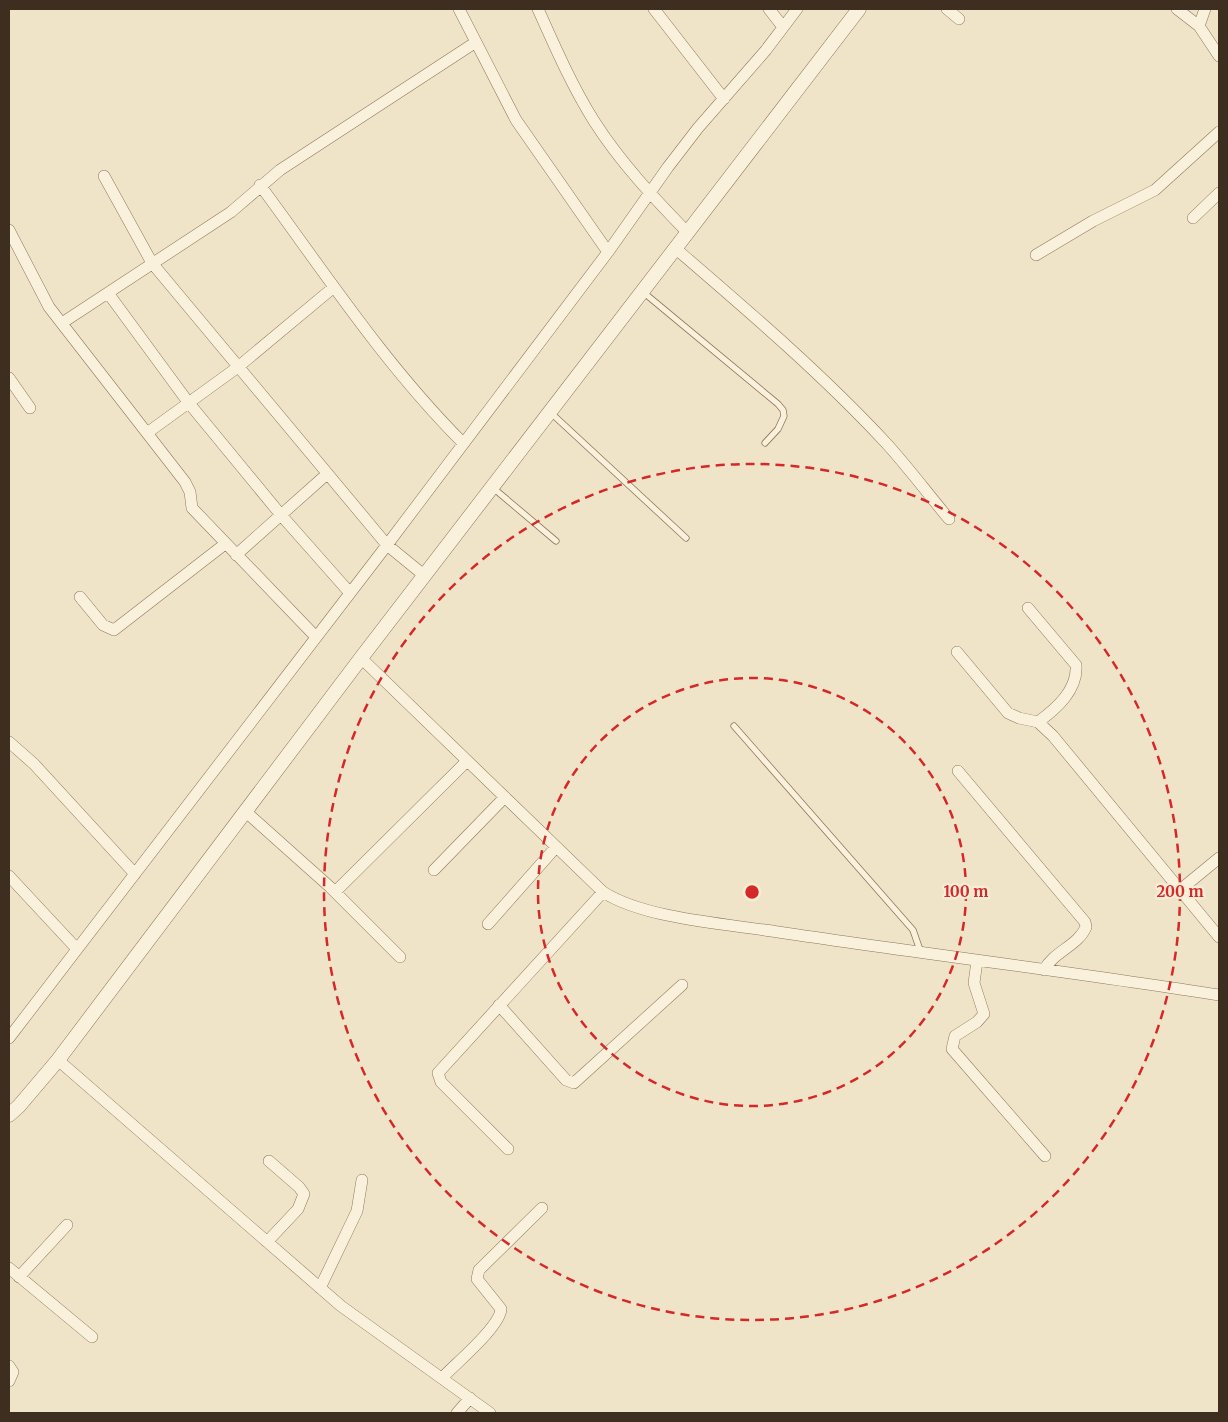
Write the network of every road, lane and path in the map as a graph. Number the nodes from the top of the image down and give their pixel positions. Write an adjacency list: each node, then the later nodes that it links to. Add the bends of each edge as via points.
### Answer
1 (459, 9): 13 (street)
2 (538, 9): 19 (street, via 560,60 594,122)
3 (654, 9): 15 (street)
4 (769, 9): 12 (street)
5 (797, 9): 12 (street)
6 (859, 9): 23 (street)
7 (947, 9): 10 (street)
8 (1177, 9): 11 (street)
9 (1204, 9): 11 (street)
10 (959, 20)
11 (1200, 26): 14 (street)
12 (783, 27): 15 (street)
13 (476, 42): 18 (street); 25 (street, via 516,120)
14 (1219, 56)
15 (724, 99): 19 (street)
16 (1219, 132): 26 (street, via 1155,190 1093,221)
17 (104, 176): 27 (street)
18 (260, 185): 27 (street, via 231,212); 28 (street)
19 (649, 193): 23 (street); 25 (street)
20 (1219, 193): 21 (street)
21 (1193, 218)
22 (9, 230): 31 (street, via 36,286)
23 (687, 232): 24 (street)
24 (675, 248): 29 (street); 43 (street, via 847,403 887,444)
25 (608, 252): 38 (street)
26 (1036, 255)
27 (152, 263): 30 (street); 32 (street)
28 (334, 287): 32 (street); 38 (street, via 371,338)
29 (642, 291): 36 (street); 39 (lane, via 783,410 782,422)
30 (108, 293): 31 (street); 34 (street)
31 (62, 323): 37 (street)
32 (238, 367): 34 (street); 40 (street)
33 (9, 378): 35 (street)
34 (188, 402): 37 (street); 42 (street)
35 (30, 408)
36 (550, 412): 41 (street); 44 (lane)
37 (147, 432): 46 (street, via 187,486 192,508)
38 (463, 443): 47 (street)
39 (765, 443)
40 (327, 474): 42 (street); 47 (street)
41 (492, 487): 45 (lane); 49 (street)
42 (281, 515): 48 (street); 50 (street)
43 (949, 519)
44 (686, 538)
45 (556, 542)
46 (225, 544): 48 (street); 51 (street, via 114,630 103,624)
47 (392, 548): 49 (street); 50 (street)
48 (236, 555): 53 (street)
49 (420, 572): 55 (street)
50 (350, 594): 53 (street)
51 (80, 597)
52 (1028, 608): 56 (street, via 1076,665 1076,675 1063,701)
53 (316, 637): 66 (street)
54 (957, 652): 56 (street, via 1008,713)
55 (361, 658): 59 (street); 62 (street)
56 (1038, 722): 68 (street)
57 (734, 726): 74 (lane, via 913,930)
58 (9, 742): 66 (street, via 34,764)
59 (467, 761): 61 (street); 69 (street)
60 (958, 771): 77 (street, via 1085,922 1086,927 1080,936 1054,956)
61 (505, 798): 63 (street); 65 (street)
62 (246, 812): 69 (street); 82 (street)
63 (556, 847): 70 (street); 71 (street)
64 (1219, 858): 68 (street)
65 (434, 870)
66 (135, 874): 73 (street)
67 (9, 876): 73 (street)
68 (1180, 890): 72 (street)
69 (335, 892): 75 (street)
70 (603, 892): 74 (street, via 647,911); 80 (street)
71 (488, 924)
72 (1219, 937)
73 (77, 950): 81 (street)
74 (921, 954): 76 (street)
75 (400, 957)
76 (977, 961): 77 (street); 85 (street, via 974,984 984,1014 955,1036 952,1049)
77 (1044, 970): 79 (street)
78 (682, 985): 80 (street, via 574,1083 566,1080)
79 (1219, 995)
80 (499, 1005): 84 (street, via 444,1064 438,1076)
81 (9, 1037)
82 (58, 1060): 83 (street); 90 (street)
83 (9, 1115)
84 (508, 1149)
85 (1045, 1156)
86 (269, 1161): 90 (street, via 304,1194 298,1209)
87 (362, 1180): 93 (street, via 355,1217)
88 (542, 1208): 96 (street, via 479,1270 477,1279 498,1305 501,1314)
89 (67, 1225): 92 (street)
90 (267, 1242): 93 (street)
91 (9, 1268): 92 (street)
92 (19, 1277): 94 (street)
93 (320, 1288): 96 (street)
94 (92, 1337)
95 (9, 1366): 97 (street, via 13,1372)
96 (442, 1378): 98 (street)
97 (9, 1381)
98 (470, 1398): 99 (street); 100 (street)
99 (457, 1413)
100 (490, 1413)

